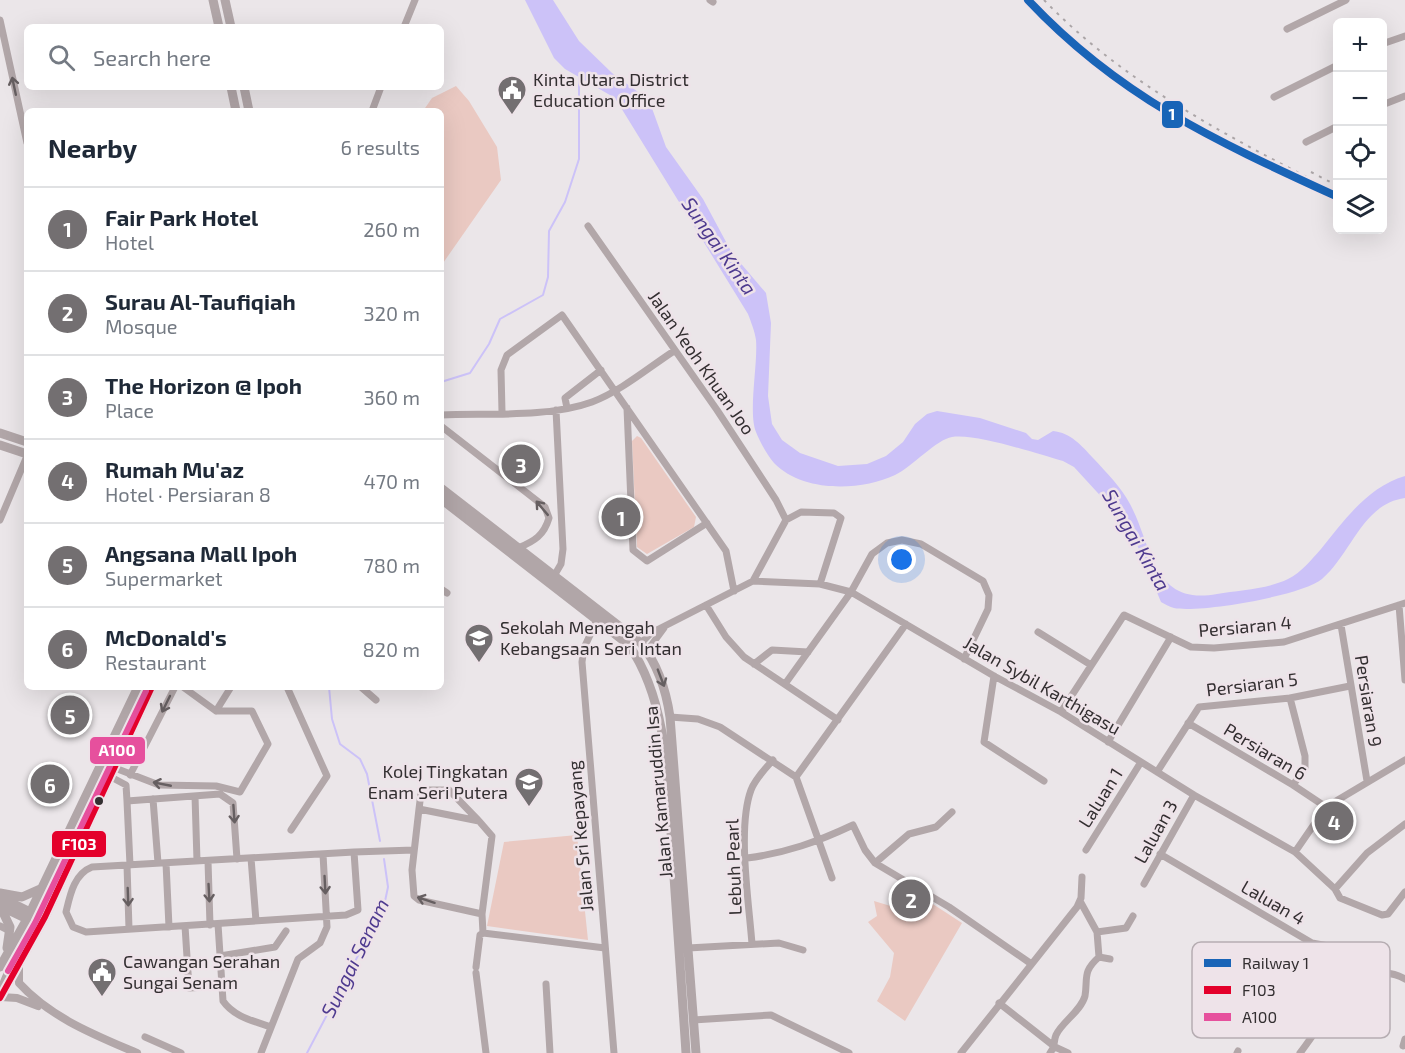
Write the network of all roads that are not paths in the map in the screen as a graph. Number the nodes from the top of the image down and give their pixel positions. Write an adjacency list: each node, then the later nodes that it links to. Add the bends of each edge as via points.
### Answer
1 (213, 0): 6 (main road)
2 (225, 0): 7 (main road)
3 (415, 0): 8 (street)
4 (1346, 0): 9 (street)
5 (0, 20): 23 (street, one-way to 5)
6 (218, 24)
7 (230, 24)
8 (405, 24)
9 (1287, 29)
10 (1405, 36): 11 (street)
11 (1387, 43)
12 (1333, 68): 17 (street)
13 (232, 90): 19 (main road)
14 (245, 90): 20 (main road)
15 (380, 90): 21 (street)
16 (1405, 96): 18 (street)
17 (1274, 97)
18 (1387, 103)
19 (235, 108)
20 (248, 108)
21 (373, 108)
22 (1333, 128): 24 (street)
23 (24, 129)
24 (1306, 142)
25 (588, 226): 26 (street, Jalan Yeoh Khuan Joo)
26 (674, 351): 28 (street); 43 (street, Jalan Yeoh Khuan Joo)
27 (600, 370): 28 (street); 29 (street, via 566,398); 32 (street, via 562,315 507,355 501,370)
28 (615, 391): 29 (street); 30 (street)
29 (567, 408): 31 (street)
30 (627, 408): 44 (street); 44 (street, via 633,550 647,561)
31 (556, 410): 32 (street); 46 (street, via 563,549)
32 (502, 412): 33 (street)
33 (444, 415)
34 (444, 428): 45 (street, one-way to 34, via 537,540 545,530 549,518 545,507)
35 (0, 433): 36 (main road)
36 (24, 442)
37 (0, 446): 38 (main road)
38 (24, 453)
39 (24, 461): 42 (street)
40 (444, 490): 45 (main road, Jalan Kamaruddin Isa)
41 (444, 501): 53 (main road, Jalan Kamaruddin Isa)
42 (0, 520)
43 (786, 520): 47 (street); 48 (street, via 801,512 834,513 841,518)
44 (707, 523): 49 (street, via 726,551)
45 (518, 548): 46 (main road, Jalan Kamaruddin Isa)
46 (554, 576): 53 (main road, Jalan Kamaruddin Isa)
47 (753, 581): 48 (street, Jalan Sybil Karthigasu); 49 (street)
48 (820, 584): 50 (street, Jalan Sybil Karthigasu)
49 (734, 591): 52 (street)
50 (851, 591): 54 (street, Jalan Sybil Karthigasu); 60 (street); 62 (street, via 872,554 887,543 902,540 921,544 983,582 989,595 988,609)
51 (1402, 604): 55 (street, Persiaran 4); 67 (street)
52 (706, 605): 56 (street); 63 (street, via 726,637)
53 (599, 616): 59 (main road, Jalan Kamaruddin Isa); 65 (main road, Jalan Kamaruddin Isa, via 629,645); 151 (street, Jalan Sri Kepayang, via 582,662)
54 (906, 624): 62 (street, Jalan Sybil Karthigasu); 83 (street)
55 (1341, 625): 58 (street, Persiaran 4, via 1284,642 1214,648 1191,647); 69 (street, Persiaran 9)
56 (664, 628): 59 (street, via 646,636); 61 (street)
57 (1038, 632): 64 (street)
58 (1171, 637): 64 (street, Persiaran 4, via 1122,616); 85 (street)
59 (641, 643): 61 (main road, Jalan Kamaruddin Isa); 65 (main road)
60 (807, 652): 63 (street, via 772,650); 68 (street)
61 (649, 654): 82 (main road, Jalan Kamaruddin Isa, one-way to 82, via 667,697)
62 (964, 658): 66 (street, Jalan Sybil Karthigasu)
63 (754, 664): 68 (street)
64 (1091, 665): 81 (street)
65 (645, 669): 77 (main road, Jalan Kamaruddin Isa)
66 (994, 676): 81 (street, Jalan Sybil Karthigasu); 95 (street, via 984,742)
67 (1405, 680)
68 (785, 684): 83 (street)
69 (1350, 686): 78 (street, Persiaran 5); 96 (street, Persiaran 9)
70 (137, 690): 87 (main road)
71 (151, 690): 86 (main road)
72 (174, 690): 93 (street, one-way to 93)
73 (187, 690): 80 (street)
74 (229, 690): 80 (street)
75 (287, 690): 108 (street, via 327,777)
76 (364, 690): 79 (street)
77 (655, 698): 82 (main road); 178 (main road, Jalan Kamaruddin Isa, via 666,776)
78 (1290, 698): 84 (street, Persiaran 5, via 1198,707); 97 (street, via 1305,756 1305,768)
79 (376, 700)
80 (216, 711): 93 (street, one-way to 93, via 252,711 268,744 240,792 216,786 159,784)
81 (1061, 712): 85 (street, Jalan Sybil Karthigasu)
82 (670, 717): 88 (street, via 698,719 720,727); 152 (main road, Jalan Kamaruddin Isa)
83 (838, 720): 94 (street)
84 (1188, 723): 92 (street, Persiaran 5); 97 (street, Persiaran 6)
85 (1108, 742): 90 (street, Jalan Sybil Karthigasu)
86 (124, 744): 87 (main road, via 116,749); 91 (main road)
87 (110, 746): 129 (main road)
88 (772, 760): 94 (street); 117 (street, Lebuh Pearl, via 755,782 748,802)
89 (1405, 760): 96 (street)
90 (1141, 762): 92 (street, Jalan Sybil Karthigasu); 111 (street, Laluan 1)
91 (113, 772): 93 (street); 101 (street, via 126,785); 106 (main road)
92 (1157, 772): 98 (street, Jalan Sybil Karthigasu)
93 (130, 775)
94 (796, 777): 109 (street)
95 (1044, 781)
96 (1367, 781): 102 (street)
97 (1293, 785): 102 (street, Persiaran 6)
98 (1194, 795): 113 (street, Jalan Sybil Karthigasu); 115 (street, Laluan 3)
99 (195, 796): 100 (street); 118 (street, one-way to 118, via 220,795 233,803); 119 (street)
100 (153, 799): 101 (street); 122 (street)
101 (127, 801): 124 (street)
102 (1326, 807): 113 (street)
103 (419, 809): 105 (street); 105 (street, via 424,790 449,790); 110 (street)
104 (952, 812): 123 (street, via 936,827 909,834)
105 (479, 821): 135 (street, via 492,836)
106 (87, 823): 121 (main road); 137 (main road, via 41,908)
107 (1405, 824): 130 (street, via 1367,853)
108 (291, 830)
109 (819, 841): 117 (street, via 777,854); 123 (street, via 853,825); 127 (street)
110 (414, 850): 112 (street); 135 (street, one-way to 110, via 414,896)
111 (1086, 850)
112 (354, 852): 114 (street); 138 (street, via 358,910)
113 (1295, 852): 130 (street, Jalan Sybil Karthigasu)
114 (323, 854): 116 (street); 138 (street, one-way to 138)
115 (1160, 854): 128 (street, Laluan 3); 149 (street, Laluan 4)
116 (251, 858): 118 (street); 139 (street)
117 (747, 858): 150 (street, Lebuh Pearl)
118 (237, 859): 120 (street)
119 (197, 861): 120 (street); 122 (street)
120 (208, 861): 140 (street, one-way to 140)
121 (70, 863): 125 (street); 159 (main road)
122 (162, 863): 124 (street); 143 (street)
123 (875, 863): 157 (street)
124 (129, 865): 125 (street); 144 (street, one-way to 144)
125 (85, 870): 144 (street, via 75,882 66,912 73,927 86,932)
126 (1082, 877): 133 (street)
127 (832, 878)
128 (1144, 884)
129 (41, 888): 132 (main road, via 22,897); 137 (main road)
130 (1335, 889): 131 (street, Jalan Sybil Karthigasu, via 1340,898 1382,915 1388,914)
131 (1405, 892)
132 (0, 895): 137 (main road)
133 (1080, 901): 147 (street); 157 (street)
134 (0, 906): 137 (main road); 145 (main road)
135 (482, 914): 148 (street)
136 (1133, 915): 147 (street, via 1126,928)
137 (30, 916): 158 (main road); 164 (main road)
138 (326, 917): 139 (street); 167 (street, via 324,937 298,959)
139 (256, 921): 140 (street)
140 (214, 924): 141 (street); 154 (street)
141 (185, 926): 143 (street); 163 (street, via 189,988)
142 (0, 927): 145 (street)
143 (169, 927): 144 (street)
144 (129, 929)
145 (10, 931): 158 (main road)
146 (286, 932): 154 (street, via 275,947)
147 (1097, 932): 155 (street)
148 (483, 933): 151 (street); 175 (street, via 476,970)
149 (1310, 942)
150 (752, 944): 152 (street); 153 (street, via 779,943)
151 (605, 948): 177 (street, Jalan Sri Kepayang)
152 (688, 948): 166 (main road, Jalan Kamaruddin Isa)
153 (803, 950)
154 (220, 956): 163 (street)
155 (1099, 957): 156 (street); 170 (street, via 1086,974 1085,997 1055,1036)
156 (1110, 959)
157 (1030, 963): 165 (street)
158 (1, 964)
159 (19, 968): 164 (main road); 172 (street, via 19,983 53,1012)
160 (1390, 975): 161 (street)
161 (1405, 979)
162 (546, 984): 176 (street)
163 (222, 986): 167 (street, via 228,1009)
164 (0, 998): 171 (street, via 33,1002 66,1025)
165 (999, 1003): 170 (street); 181 (street)
166 (693, 1020): 179 (main road, Jalan Kamaruddin Isa); 180 (street, via 771,1015)
167 (271, 1027): 174 (street)
168 (145, 1037): 173 (street)
169 (1311, 1038): 183 (street)
170 (1053, 1050): 182 (street)
171 (124, 1053)
172 (137, 1053)
173 (182, 1053)
174 (261, 1053)
175 (486, 1053)
176 (550, 1053)
177 (614, 1053)
178 (686, 1053)
179 (696, 1053)
180 (849, 1053)
181 (961, 1053)
182 (1068, 1053)
183 (1300, 1053)

